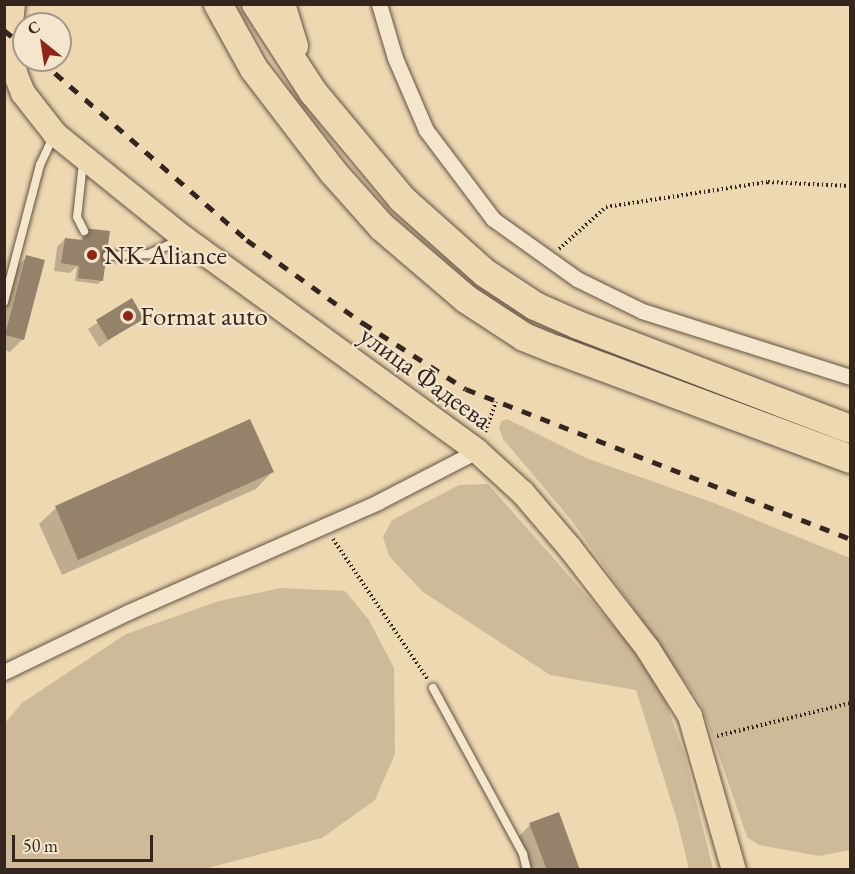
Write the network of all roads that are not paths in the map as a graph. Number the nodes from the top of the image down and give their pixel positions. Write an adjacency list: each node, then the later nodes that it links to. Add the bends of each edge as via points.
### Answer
1 (13, 4): 6 (main road, улица Фадеева)
2 (256, 4): 7 (highway)
3 (281, 4): 7 (highway)
4 (379, 4): 14 (street, via 395,58 426,130 493,219 577,279 642,311)
5 (218, 5): 17 (highway, via 254,69 333,172 382,227 466,299 524,337 557,351)
6 (10, 73): 8 (main road, улица Фадеева)
7 (313, 92): 15 (highway, via 402,199 453,248 535,306)
8 (55, 134): 9 (main road, улица Фадеева); 13 (lane, via 40,165)
9 (84, 159): 10 (lane, via 77,217); 11 (main road, улица Фадеева)
10 (84, 231)
11 (184, 238): 12 (lane, via 149,254); 16 (main road, улица Фадеева)
12 (107, 256)
13 (4, 302)
14 (850, 377)
15 (850, 429)
16 (477, 451): 18 (street); 21 (main road, улица Фадеева, via 523,493 619,609 690,716)
17 (850, 459)
18 (4, 672)
19 (433, 688): 20 (lane, via 523,854)
20 (527, 870)
21 (734, 870)

